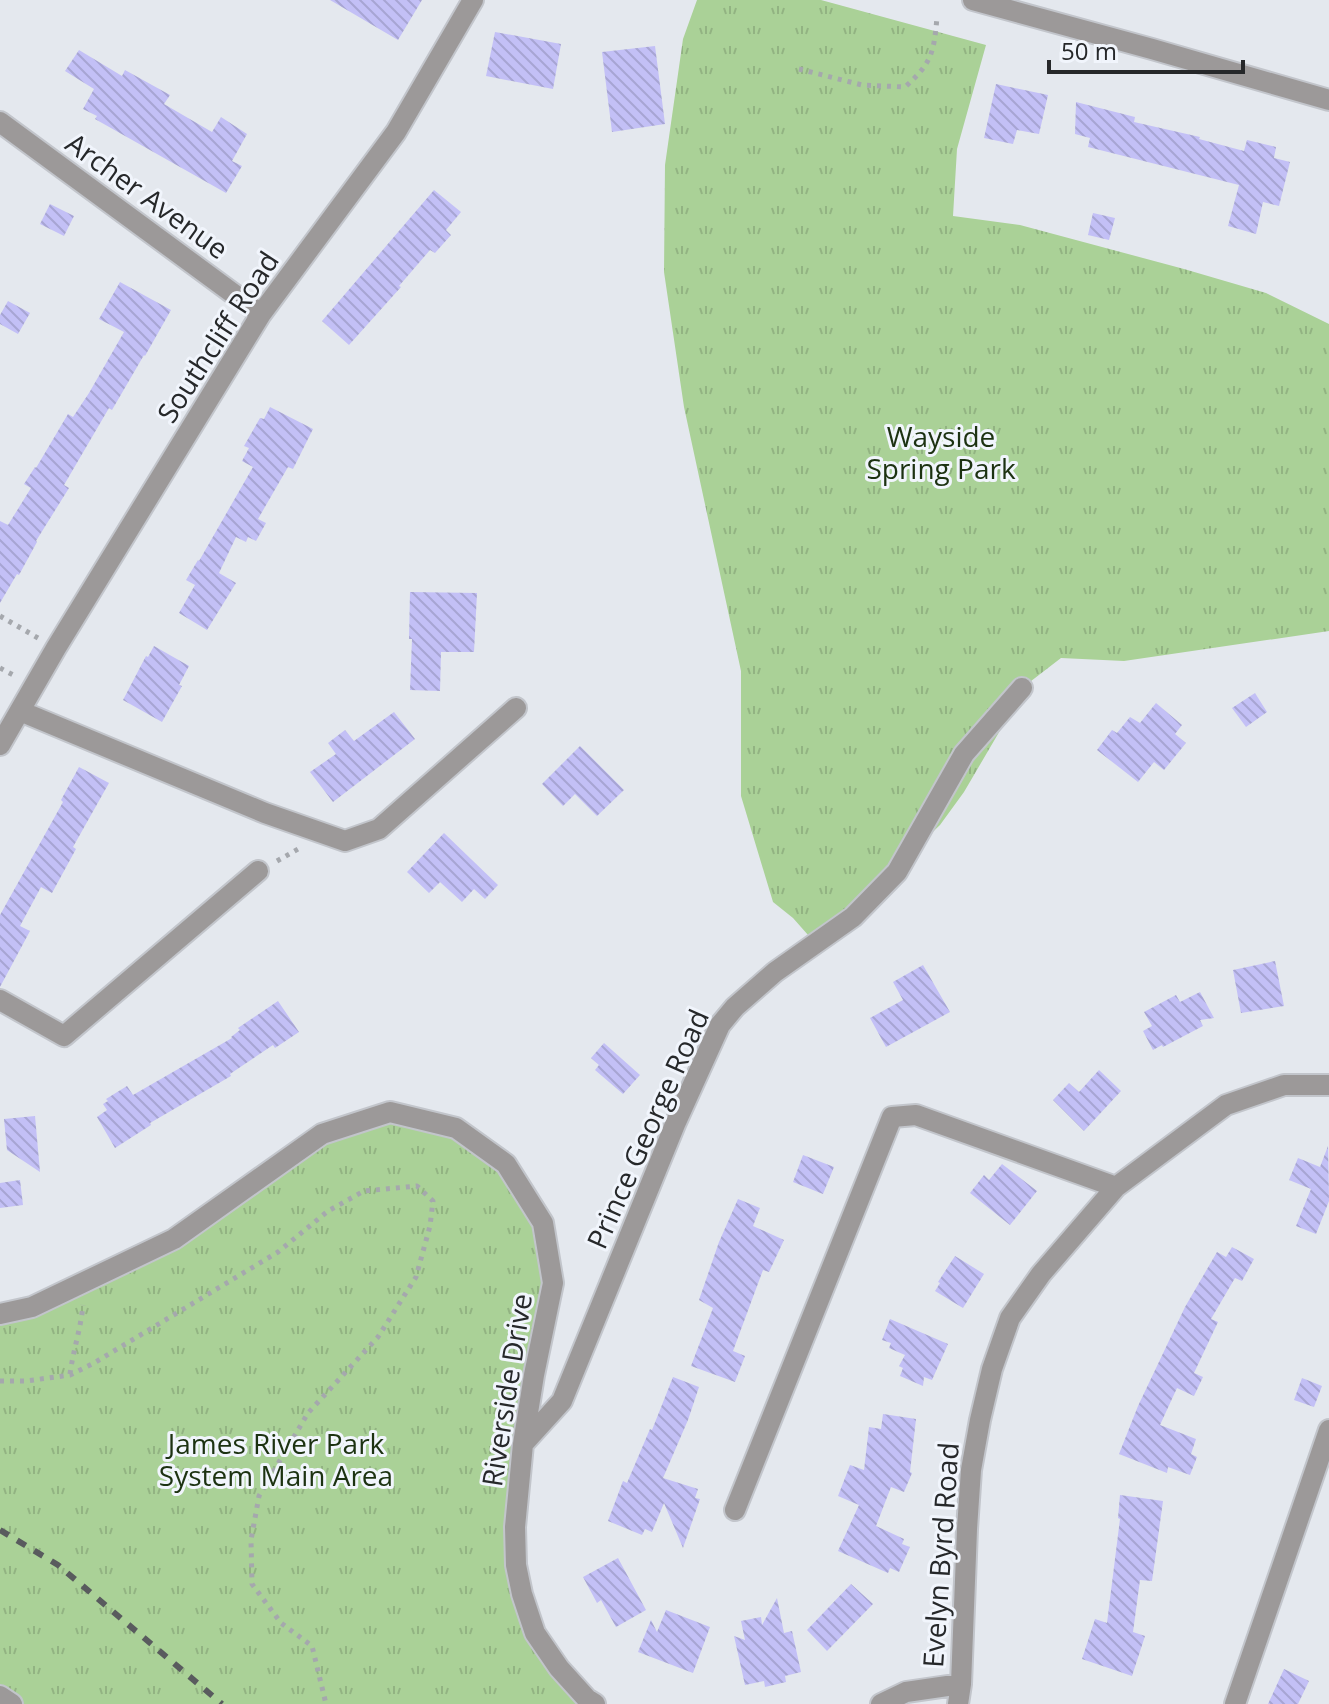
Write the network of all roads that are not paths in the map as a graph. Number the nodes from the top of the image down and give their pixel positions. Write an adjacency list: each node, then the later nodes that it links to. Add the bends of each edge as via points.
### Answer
1 (473, 0): 5 (street, Southcliff Road, via 396,132)
2 (973, 0): 3 (street)
3 (1329, 100)
4 (0, 122): 5 (street, Archer Avenue)
5 (261, 314): 8 (street, Southcliff Road)
6 (1022, 688): 16 (street, Prince George Road, via 964,754 897,872 853,917 775,972 720,1025 562,1401)
7 (516, 708): 8 (street, via 379,829 345,841)
8 (20, 711): 9 (street, Southcliff Road)
9 (0, 745)
10 (258, 871): 11 (street, via 64,1036)
11 (0, 1000)
12 (1329, 1085): 13 (street, Evelyn Byrd Road, via 1284,1085 1226,1105)
13 (1116, 1187): 17 (street, via 916,1115 892,1117); 18 (street, Evelyn Byrd Road, via 1010,1318 992,1369 971,1470)
14 (0, 1314): 16 (street, Riverside Drive, via 32,1307 174,1239 322,1134 390,1112 456,1128 506,1164 543,1223 553,1283)
15 (1329, 1430): 23 (street)
16 (523, 1444): 21 (street, Riverside Drive, via 515,1527 522,1594 535,1633 559,1668)
17 (735, 1510)
18 (959, 1694): 22 (street, via 906,1692)
19 (0, 1696): 20 (street)
20 (12, 1704)
21 (595, 1704)
22 (881, 1704)
23 (1235, 1704)

